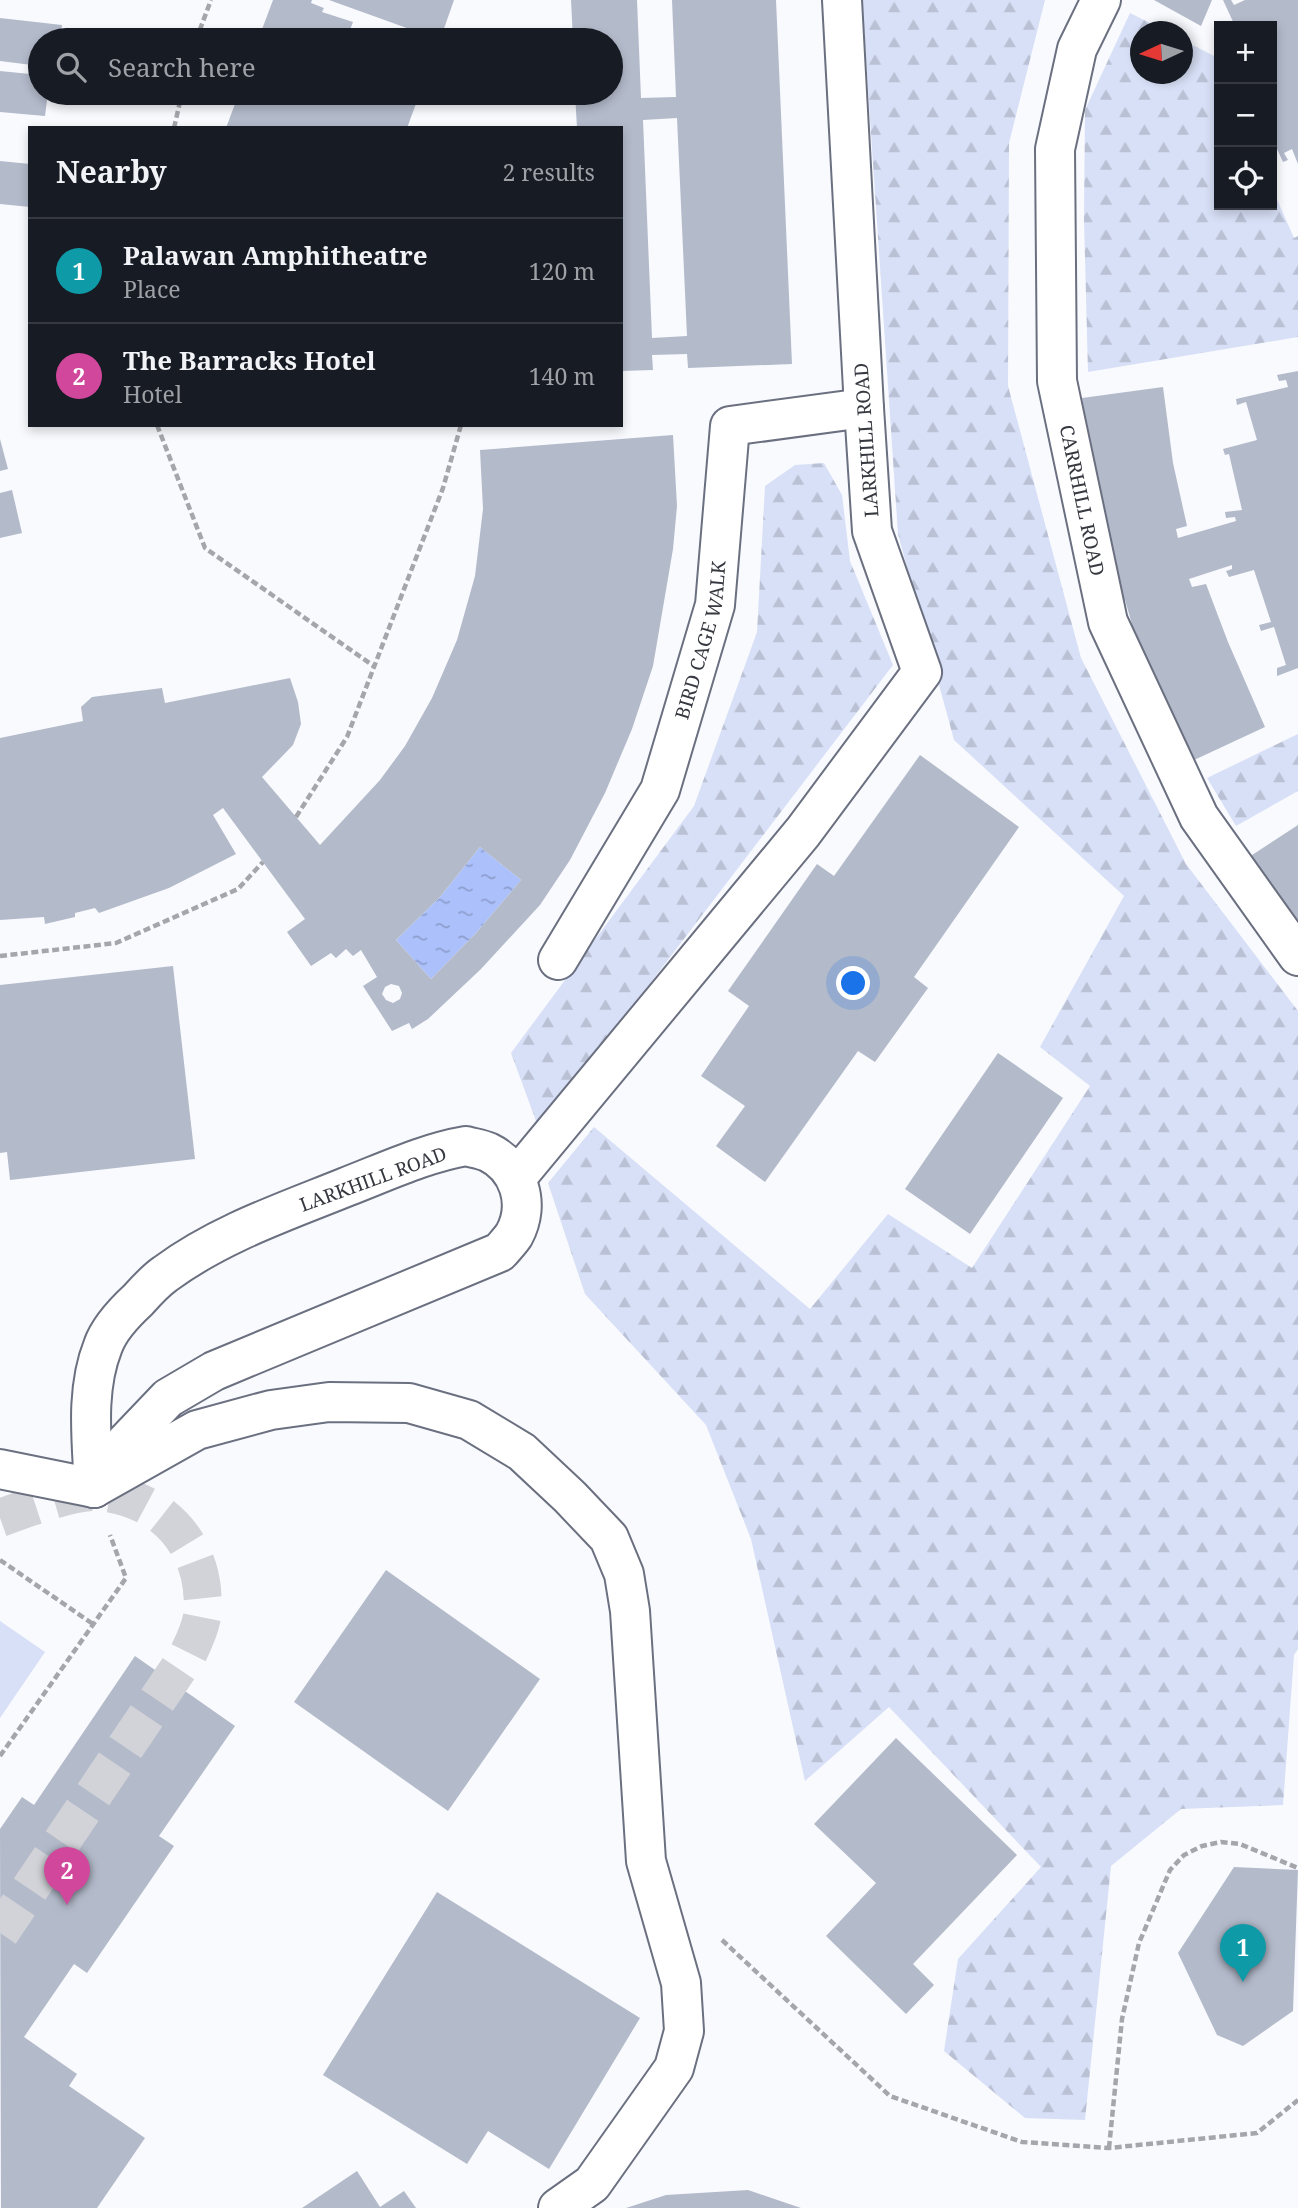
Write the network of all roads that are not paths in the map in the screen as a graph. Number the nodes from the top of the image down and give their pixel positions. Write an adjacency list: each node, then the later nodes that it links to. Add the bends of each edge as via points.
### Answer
1 (842, 0): 3 (lane, LARKHILL ROAD)
2 (1101, 0): 4 (lane, CARRHILL ROAD, via 1077,48 1055,149 1057,381 1108,622 1199,817)
3 (864, 408): 5 (lane, BIRD CAGE WALK, via 730,426 715,605 660,790); 6 (lane, LARKHILL ROAD, via 872,531 922,673 803,832)
4 (1298, 956)
5 (558, 960)
6 (516, 1178): 8 (lane, via 521,1218 500,1252 214,1371 168,1398 126,1442); 8 (lane, LARKHILL ROAD, via 486,1151 466,1146 446,1150 222,1239 163,1275 125,1312 103,1345 90,1416)
7 (0, 1469): 8 (lane)
8 (94, 1488): 9 (lane, via 197,1430 271,1410 329,1402 409,1403 469,1420 522,1452 609,1538 624,1574 630,1611 646,1861 681,1983 684,2031 674,2068 600,2174)
9 (558, 2208)

